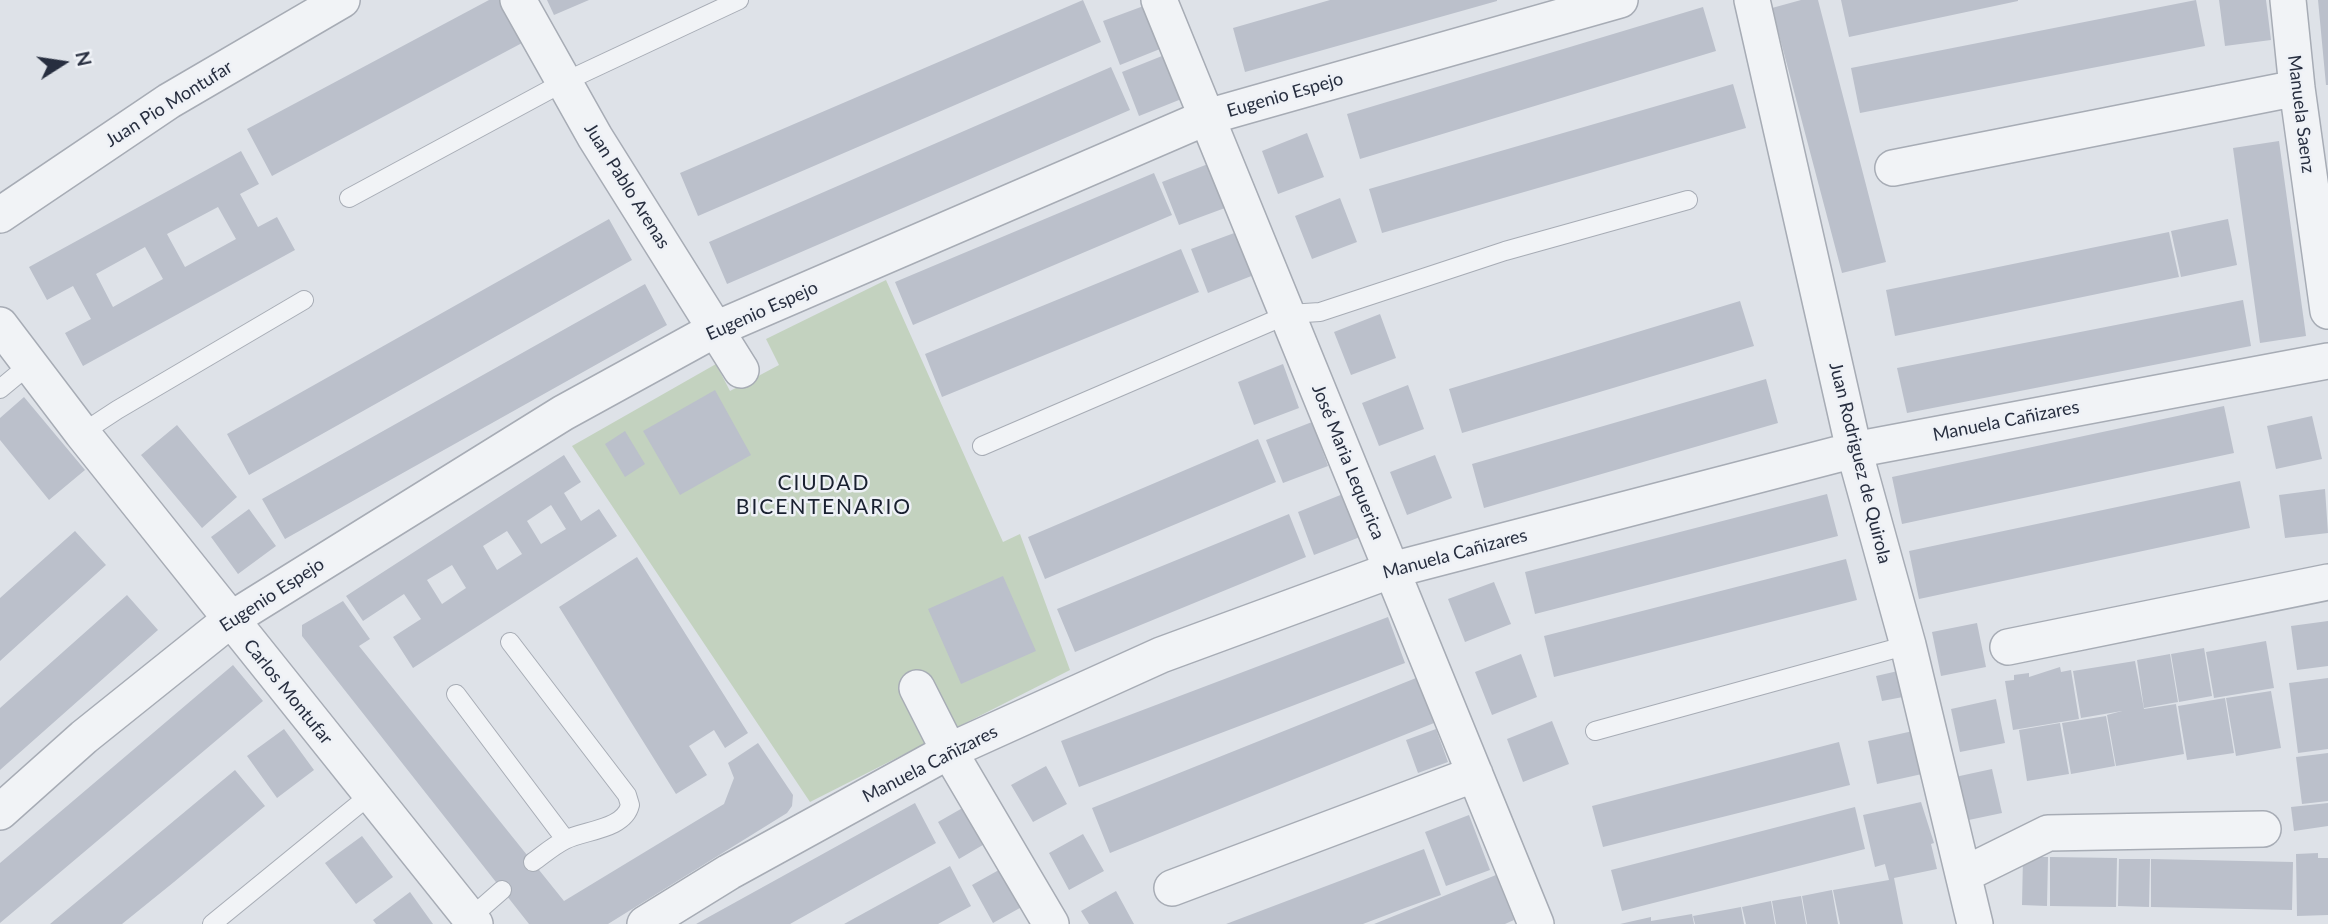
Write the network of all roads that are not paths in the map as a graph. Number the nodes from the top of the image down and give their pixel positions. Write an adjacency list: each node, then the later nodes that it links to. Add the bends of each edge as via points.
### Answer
1 (342, 0): 14 (street, Juan Pio Montufar, via 169,101)
2 (518, 0): 8 (street, Juan Pablo Arenas)
3 (739, 0): 8 (lane)
4 (1159, 0): 10 (street, José Maria Lequerica)
5 (1620, 0): 10 (street, Eugenio Espejo)
6 (1752, 0): 26 (street, Juan Rodriguez de Quirola)
7 (2288, 0): 9 (street, Manuela Saenz)
8 (564, 82): 12 (lane); 19 (street, Juan Pablo Arenas)
9 (2297, 88): 11 (street); 16 (street, Manuela Saenz)
10 (1207, 117): 17 (street, José Maria Lequerica); 19 (street, Eugenio Espejo)
11 (1893, 168)
12 (349, 198)
13 (1688, 200): 17 (lane, via 1506,251 1320,312)
14 (0, 215)
15 (304, 300): 24 (lane)
16 (2328, 311)
17 (1289, 314): 25 (lane); 27 (street, José Maria Lequerica)
18 (0, 325): 21 (street, Carlos Montufar)
19 (716, 329): 22 (street, Juan Pablo Arenas); 29 (street, Eugenio Espejo, via 563,413)
20 (2328, 361): 26 (street, Manuela Cañizares)
21 (30, 365): 23 (lane); 24 (street, Carlos Montufar)
22 (741, 370)
23 (0, 388)
24 (82, 433): 29 (street, Carlos Montufar)
25 (982, 446)
26 (1854, 450): 27 (street, Manuela Cañizares); 31 (street, Juan Rodriguez de Quirola)
27 (1392, 570): 36 (street, Manuela Cañizares, via 1161,655); 37 (street, José Maria Lequerica)
28 (2328, 582): 32 (street)
29 (230, 620): 38 (street, Carlos Montufar); 39 (street, Eugenio Espejo, via 84,737)
30 (510, 642): 41 (lane, via 629,800 626,814 613,822)
31 (1908, 645): 35 (lane); 43 (street, Juan Rodriguez de Quirola)
32 (2008, 647)
33 (917, 688): 36 (street)
34 (456, 694): 41 (lane)
35 (1595, 731)
36 (949, 751): 48 (street, Manuela Cañizares, via 729,872); 49 (street)
37 (1475, 774): 44 (street); 50 (street, José Maria Lequerica)
38 (370, 795): 46 (street, Carlos Montufar); 47 (lane)
39 (0, 812)
40 (2263, 829): 43 (street, via 2048,833)
41 (565, 839): 42 (lane)
42 (533, 862)
43 (1965, 874): 51 (street, Juan Rodriguez de Quirola)
44 (1172, 888)
45 (502, 890): 46 (lane)
46 (472, 921)
47 (212, 924)
48 (645, 924)
49 (1051, 924)
50 (1536, 924)
51 (1975, 924)

